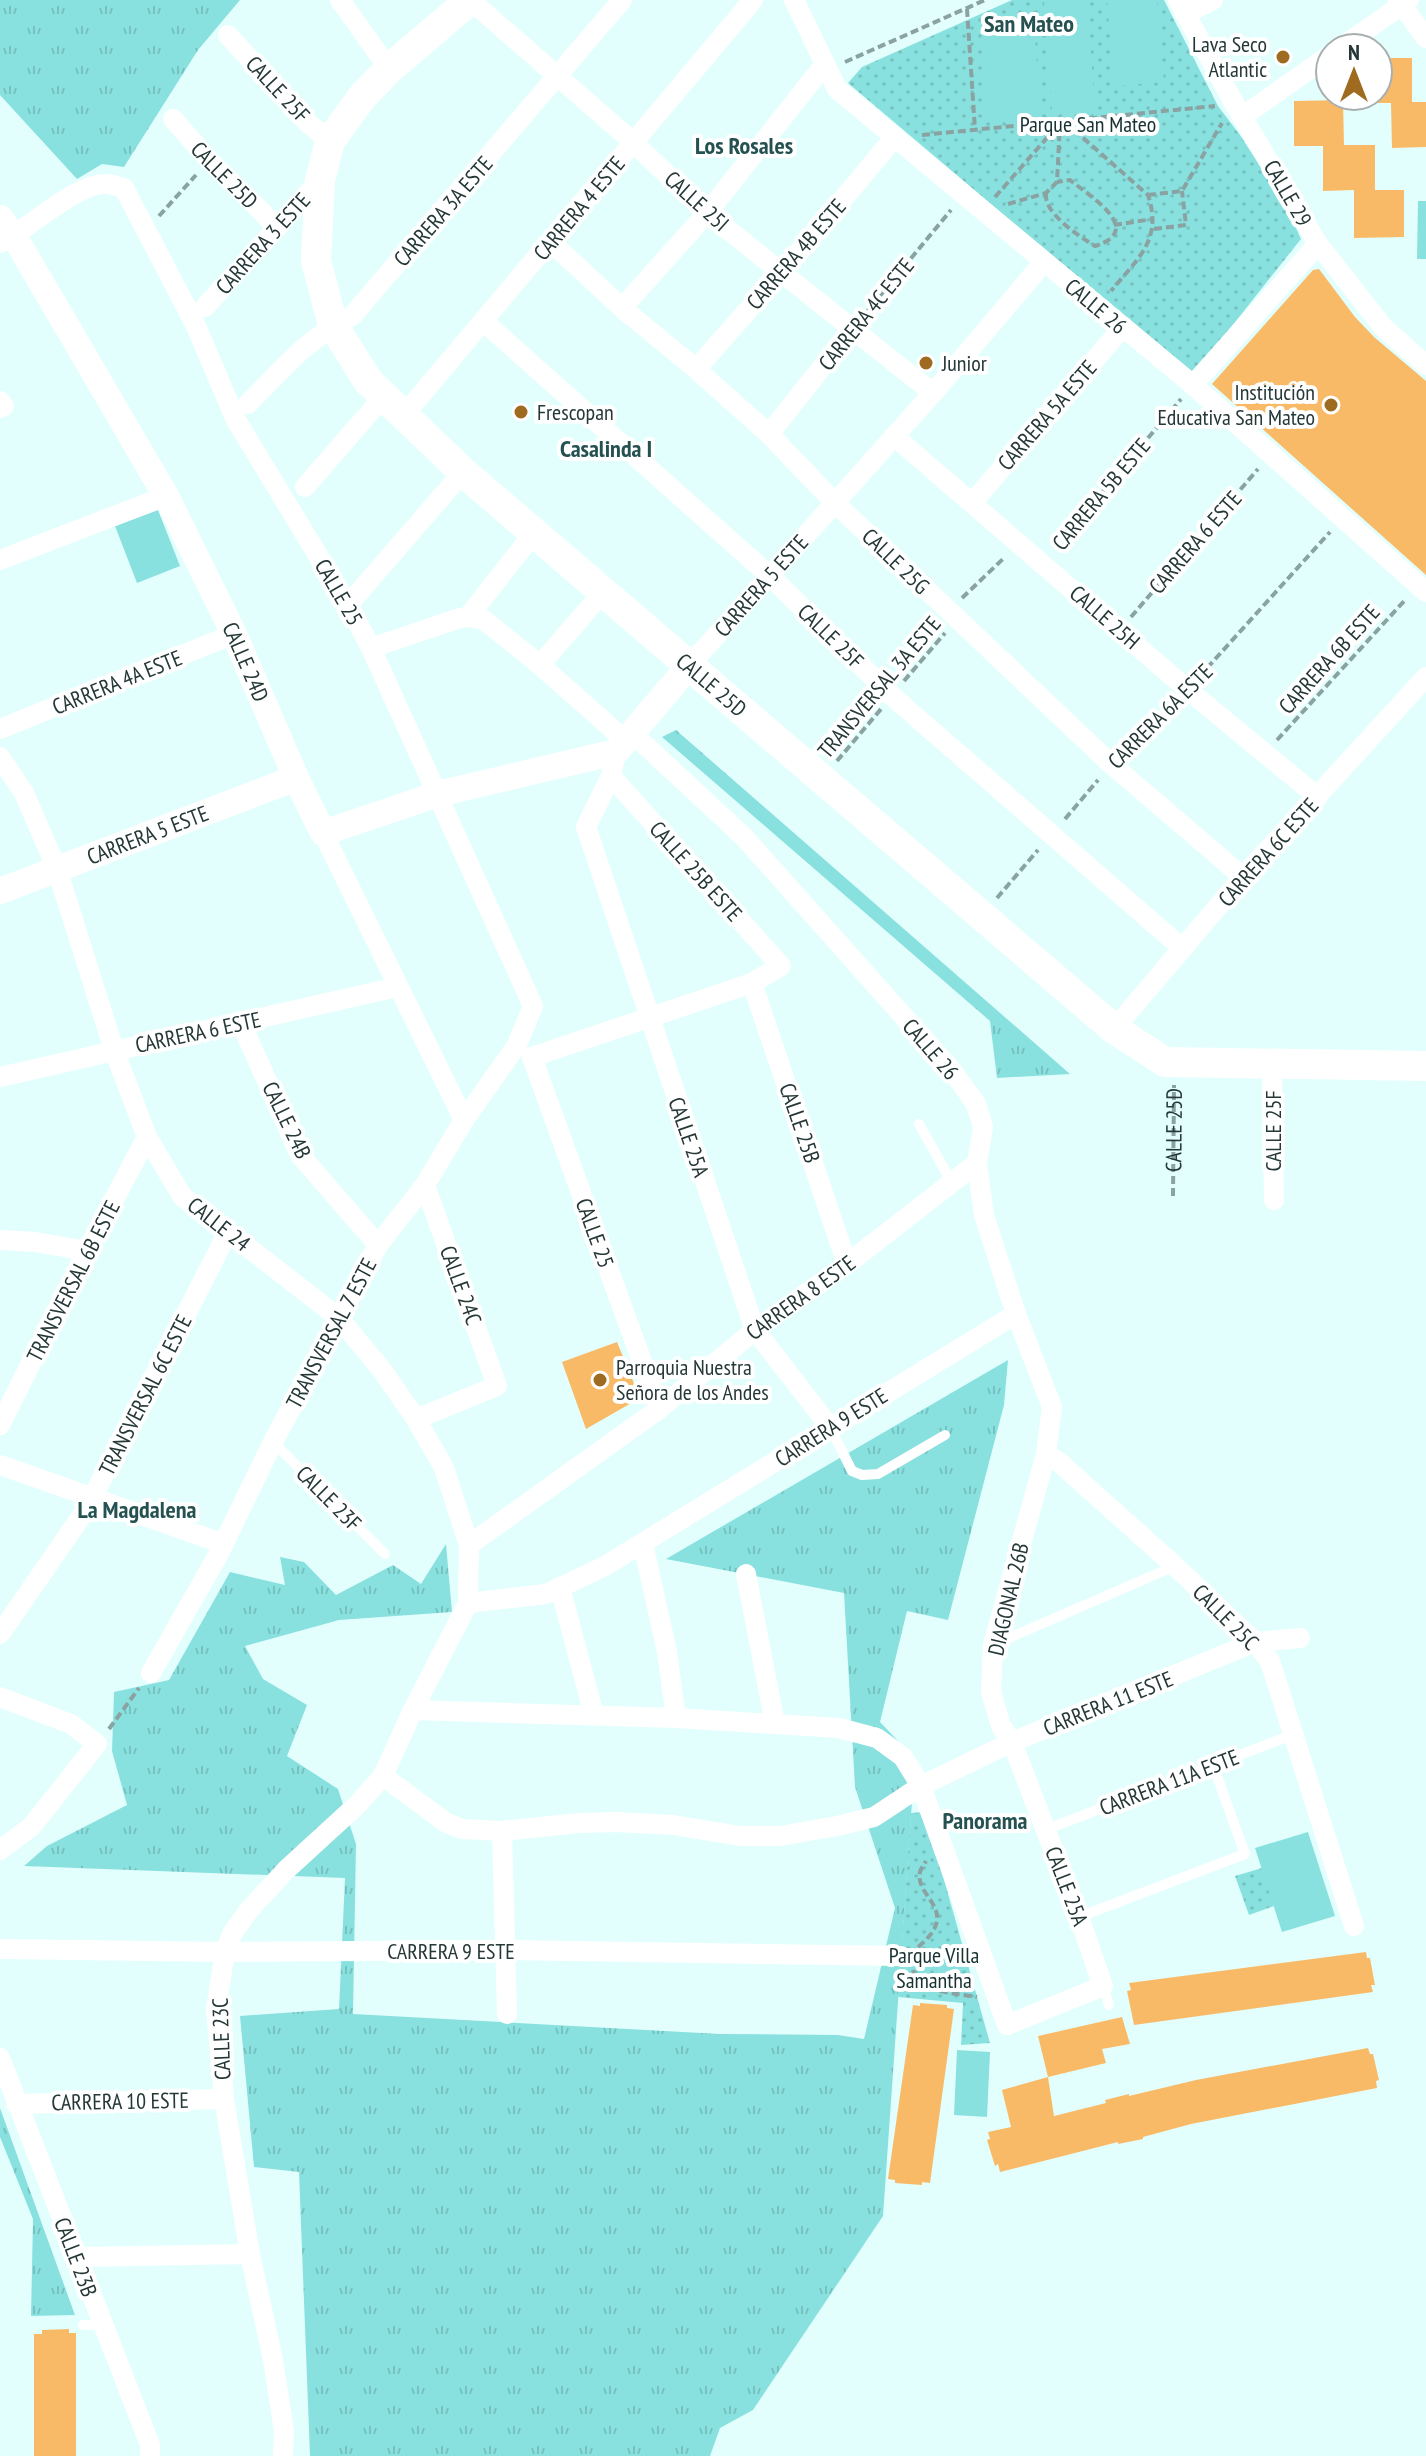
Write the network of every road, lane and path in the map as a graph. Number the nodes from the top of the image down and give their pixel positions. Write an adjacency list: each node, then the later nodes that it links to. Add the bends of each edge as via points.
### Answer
1 (340, 0): 16 (street)
2 (470, 0): 16 (main road, CARRERA 3 ESTE); 17 (street, CALLE 25I)
3 (622, 0): 17 (street, CARRERA 3A ESTE)
4 (753, 0): 24 (street, CARRERA 4 ESTE)
5 (794, 0): 14 (street, CALLE 26)
6 (985, 0): 10 (path)
7 (1213, 0): 9 (street)
8 (1403, 2): 11 (street); 13 (street)
9 (1181, 7): 18 (street, CALLE 29)
10 (967, 9): 14 (path, via 843,62); 21 (path)
11 (1362, 32)
12 (228, 35): 23 (street, CALLE 25F)
13 (1426, 38)
14 (825, 64): 22 (street, CALLE 26, via 837,89); 33 (street)
15 (1314, 65): 18 (street)
16 (389, 69): 23 (main road, CARRERA 3 ESTE)
17 (558, 76): 24 (street, CALLE 25I); 49 (street, CARRERA 3A ESTE, via 352,316)
18 (1238, 110): 20 (path); 28 (path); 41 (street, CALLE 29)
19 (173, 119): 25 (street, CALLE 25D)
20 (1062, 122): 21 (path); 27 (path); 31 (path); 32 (path)
21 (975, 130): 22 (path)
22 (895, 137): 30 (street, CALLE 26); 44 (street, CARRERA 4B ESTE)
23 (330, 141): 26 (main road, CARRERA 3 ESTE)
24 (633, 142): 33 (street, CALLE 25I); 40 (street, CARRERA 4 ESTE)
25 (209, 160): 36 (street, CALLE 25D); 37 (path)
26 (320, 180): 36 (street, CARRERA 3 ESTE); 42 (main road, CARRERA 3 ESTE)
27 (1057, 182): 29 (path); 35 (path, via 1070,180 1110,211)
28 (1182, 191): 31 (path); 38 (path, via 1186,225)
29 (1046, 193): 32 (path); 35 (path, via 1050,208 1095,246 1106,243)
30 (963, 195): 32 (street, CALLE 26); 50 (path, CARRERA 4C ESTE)
31 (1148, 195): 34 (path)
32 (983, 211): 43 (street, CALLE 26)
33 (707, 213): 44 (street, CALLE 25I); 46 (street)
34 (1153, 219): 35 (path); 38 (path)
35 (1114, 225)
36 (277, 227): 45 (street, CARRERA 3 ESTE)
37 (147, 229): 39 (street, CALLE 25, via 124,188 106,184 84,187); 74 (street, CALLE 25, via 236,420)
38 (1154, 229): 47 (path, via 1149,244)
39 (5, 233): 63 (street, CALLE 24D)
40 (551, 242): 46 (street, CALLE 25G); 48 (street, CARRERA 4 ESTE)
41 (1318, 244): 52 (street, CALLE 29); 54 (street)
42 (316, 261): 49 (main road, CALLE 25D)
43 (1044, 262): 47 (street, CALLE 26); 55 (street, CARRERA 5 ESTE)
44 (781, 273): 50 (street, CALLE 25I); 53 (street, CARRERA 4B ESTE)
45 (205, 307)
46 (622, 308): 53 (street, CALLE 25G)
47 (1098, 308): 51 (street, CALLE 26)
48 (483, 321): 57 (street, CARRERA 4 ESTE); 71 (street, CALLE 25F)
49 (333, 325): 56 (street, CARRERA 3A ESTE); 57 (main road, CALLE 25D, via 368,381)
50 (853, 328): 55 (street, CALLE 25I); 58 (street, CARRERA 4C ESTE)
51 (1122, 328): 54 (street, CALLE 26); 64 (street, CARRERA 5A ESTE)
52 (1426, 365)
53 (696, 369): 58 (street, CALLE 25G)
54 (1193, 385): 60 (street, CALLE 26); 70 (path, CARRERA 5B ESTE)
55 (933, 393): 59 (street, CARRERA 5 ESTE)
56 (248, 404)
57 (394, 406): 61 (main road, CALLE 25D); 62 (street, CARRERA 4 ESTE)
58 (769, 434): 65 (street, CALLE 25G)
59 (894, 436): 64 (street, CALLE 25H); 65 (street, CARRERA 5 ESTE)
60 (1270, 455): 66 (street, CALLE 26); 77 (path, CARRERA 6 ESTE)
61 (463, 472): 67 (main road, CALLE 25D); 74 (street)
62 (305, 487)
63 (166, 496): 69 (street); 78 (street, CALLE 24D)
64 (973, 502): 68 (street, CALLE 25H)
65 (835, 503): 71 (street, CARRERA 5 ESTE); 76 (street, CALLE 25G)
66 (1343, 519): 72 (street, CALLE 26); 83 (path, CARRERA 6A ESTE)
67 (534, 533): 73 (main road, CALLE 25D); 75 (street)
68 (1019, 545): 70 (street, CALLE 25H); 76 (path, TRANSVERSAL 3A ESTE, via 960,601)
69 (0, 560)
70 (1042, 563): 77 (street, CALLE 25H)
71 (770, 576): 81 (street, CARRERA 5 ESTE); 84 (street, CALLE 25F)
72 (1422, 589): 87 (path, CARRERA 6B ESTE)
73 (603, 592): 80 (street); 81 (main road, CALLE 25D)
74 (348, 605): 79 (street, CALLE 25)
75 (476, 619): 79 (street); 80 (street, CALLE 25B ESTE)
76 (957, 619): 84 (path, TRANSVERSAL 3A ESTE); 89 (street, CALLE 25G)
77 (1120, 629): 83 (street, CALLE 25H)
78 (234, 634): 85 (street, CARRERA 4A ESTE); 90 (street, CALLE 24D)
79 (371, 648): 92 (street, CALLE 25)
80 (540, 665): 86 (street, CALLE 25B ESTE)
81 (689, 666): 86 (street, CARRERA 5 ESTE); 91 (main road, CALLE 25D)
82 (1426, 677): 93 (street, CARRERA 6C ESTE)
83 (1188, 690): 87 (street, CALLE 25H); 89 (path, CARRERA 6A ESTE)
84 (892, 696): 91 (path, TRANSVERSAL 3A ESTE); 95 (street, CALLE 25F)
85 (0, 729)
86 (621, 750): 92 (street); 101 (street, CALLE 25B ESTE, via 781,966); 104 (street, CALLE 25A, via 586,827); 116 (street, CALLE 26, via 744,837 953,1072 976,1104 983,1127)
87 (1264, 754): 93 (street, CALLE 25H)
88 (0, 757): 96 (street, CALLE 24, via 24,793)
89 (1111, 764): 95 (path, CARRERA 6A ESTE); 97 (street, CALLE 25G)
90 (296, 778): 94 (street, CALLE 24D); 96 (street, CARRERA 5 ESTE)
91 (822, 779): 99 (main road, CALLE 25D)
92 (438, 794): 94 (street); 103 (street, CALLE 25)
93 (1318, 797): 97 (street, CARRERA 6C ESTE)
94 (323, 833): 102 (street, CALLE 24D)
95 (1052, 834): 99 (path, CARRERA 6A ESTE); 100 (street, CALLE 25F)
96 (57, 869): 98 (street, CARRERA 5 ESTE); 107 (street, CALLE 24)
97 (1243, 877): 100 (street, CARRERA 6C ESTE)
98 (0, 891)
99 (981, 916): 106 (main road, CALLE 25D)
100 (1182, 948): 106 (street, CARRERA 6C ESTE)
101 (752, 983): 104 (street); 125 (street, CALLE 25B)
102 (397, 987): 105 (street, CARRERA 6 ESTE); 113 (street, CALLE 24D)
103 (533, 1006): 108 (street, TRANSVERSAL 7 ESTE)
104 (649, 1019): 108 (street); 128 (street, CALLE 25A)
105 (241, 1023): 107 (street, CARRERA 6 ESTE); 123 (street, CALLE 24B, via 300,1155)
106 (1114, 1029): 109 (main road, CALLE 25D)
107 (114, 1050): 112 (street, CARRERA 6 ESTE); 115 (street, CALLE 24)
108 (524, 1051): 113 (street, TRANSVERSAL 7 ESTE); 129 (street, CALLE 25)
109 (1170, 1062): 110 (main road); 119 (path, CALLE 25D)
110 (1272, 1062): 111 (main road); 120 (street, CALLE 25F)
111 (1426, 1066)
112 (0, 1077)
113 (464, 1120): 118 (street, TRANSVERSAL 7 ESTE)
114 (919, 1124): 117 (lane)
115 (147, 1137): 121 (street, CALLE 24, via 182,1196); 124 (street, TRANSVERSAL 6B ESTE)
116 (977, 1163): 117 (street, CARRERA 8 ESTE); 126 (street, CALLE 26, via 984,1215)
117 (951, 1181): 125 (street, CARRERA 8 ESTE)
118 (425, 1185): 123 (street, TRANSVERSAL 7 ESTE); 130 (street, CALLE 24C, via 497,1386)
119 (1173, 1196)
120 (1274, 1200)
121 (228, 1232): 127 (street, CALLE 24); 137 (street, TRANSVERSAL 6C ESTE)
122 (0, 1240): 124 (street)
123 (378, 1245): 127 (street, TRANSVERSAL 7 ESTE)
124 (87, 1251): 131 (street, TRANSVERSAL 6B ESTE)
125 (847, 1264): 128 (street, CARRERA 8 ESTE)
126 (1016, 1314): 132 (street, CARRERA 9 ESTE); 135 (street, CALLE 26, via 1052,1407)
127 (339, 1318): 130 (street, CALLE 24); 134 (street, TRANSVERSAL 7 ESTE)
128 (755, 1330): 129 (street, CARRERA 8 ESTE); 132 (street, CALLE 25A)
129 (659, 1409): 140 (street, CARRERA 8 ESTE)
130 (416, 1419): 140 (street, CALLE 24, via 444,1468)
131 (0, 1425)
132 (830, 1427): 133 (lane, via 852,1471 862,1475 878,1474); 139 (street, CARRERA 9 ESTE)
133 (945, 1435)
134 (273, 1442): 138 (street, TRANSVERSAL 7 ESTE); 141 (lane, CALLE 23F)
135 (1046, 1454): 142 (street, CALLE 25C); 149 (street, DIAGONAL 26B)
136 (0, 1465): 137 (street)
137 (93, 1497): 138 (street); 146 (street, TRANSVERSAL 6C ESTE)
138 (224, 1544): 150 (street, TRANSVERSAL 7 ESTE)
139 (643, 1544): 144 (street, CARRERA 9 ESTE); 154 (street)
140 (469, 1545): 145 (street, CALLE 24)
141 (385, 1554)
142 (1175, 1566): 148 (street, CALLE 25C); 149 (lane)
143 (746, 1574): 155 (street)
144 (560, 1587): 145 (street, CARRERA 9 ESTE, via 546,1594); 153 (street)
145 (468, 1603): 152 (street, CALLE 23C)
146 (0, 1634)
147 (1300, 1638): 148 (street, CARRERA 11 ESTE)
148 (1255, 1642): 156 (street, CALLE 25C, via 1270,1661); 157 (street, CARRERA 11 ESTE)
149 (993, 1645): 157 (street, DIAGONAL 26B, via 991,1692)
150 (151, 1673): 158 (path)
151 (0, 1697): 158 (street, via 71,1724)
152 (413, 1710): 153 (street); 160 (street, CALLE 23C)
153 (594, 1715): 154 (street)
154 (676, 1718): 155 (street)
155 (775, 1724): 161 (street, via 839,1728 877,1738 903,1757)
156 (1292, 1735): 159 (lane, CARRERA 11A ESTE); 167 (street, CALLE 25C)
157 (1012, 1742): 161 (street, CARRERA 11 ESTE); 162 (street, CALLE 25A)
158 (97, 1744): 165 (street, via 31,1827)
159 (1213, 1765): 162 (lane, CARRERA 11A ESTE); 166 (lane, via 1245,1854)
160 (383, 1776): 163 (street, CARRERA 11 ESTE, via 445,1822 462,1829); 170 (street, CALLE 23C, via 249,1910)
161 (921, 1786): 163 (street, CARRERA 11 ESTE, via 874,1817 780,1836 617,1822); 164 (street)
162 (1045, 1830): 166 (street, CALLE 25A)
163 (502, 1831): 169 (street)
164 (943, 1845): 171 (path, via 920,1873 938,1918 932,1934); 172 (street)
165 (0, 1850)
166 (1079, 1917): 172 (street, CALLE 25A, via 1106,1996 1007,2025)
167 (1354, 1926)
168 (0, 1949): 170 (street, CARRERA 9 ESTE)
169 (505, 1950): 170 (street, CARRERA 9 ESTE); 171 (street, CARRERA 9 ESTE); 173 (street)
170 (225, 1952): 175 (street, CALLE 23C, via 216,2009)
171 (909, 1956): 172 (path, via 913,1976 922,1986)
172 (999, 2002)
173 (507, 2014)
174 (0, 2058): 176 (street, CALLE 23B)
175 (224, 2099): 176 (street, CARRERA 10 ESTE); 177 (street, CALLE 23C)
176 (16, 2104): 178 (street, CALLE 23B)
177 (250, 2254): 178 (street); 180 (street, CALLE 23C, via 273,2360)
178 (76, 2257): 179 (street, CALLE 23B, via 93,2325 150,2445)
179 (150, 2456)
180 (283, 2456)

